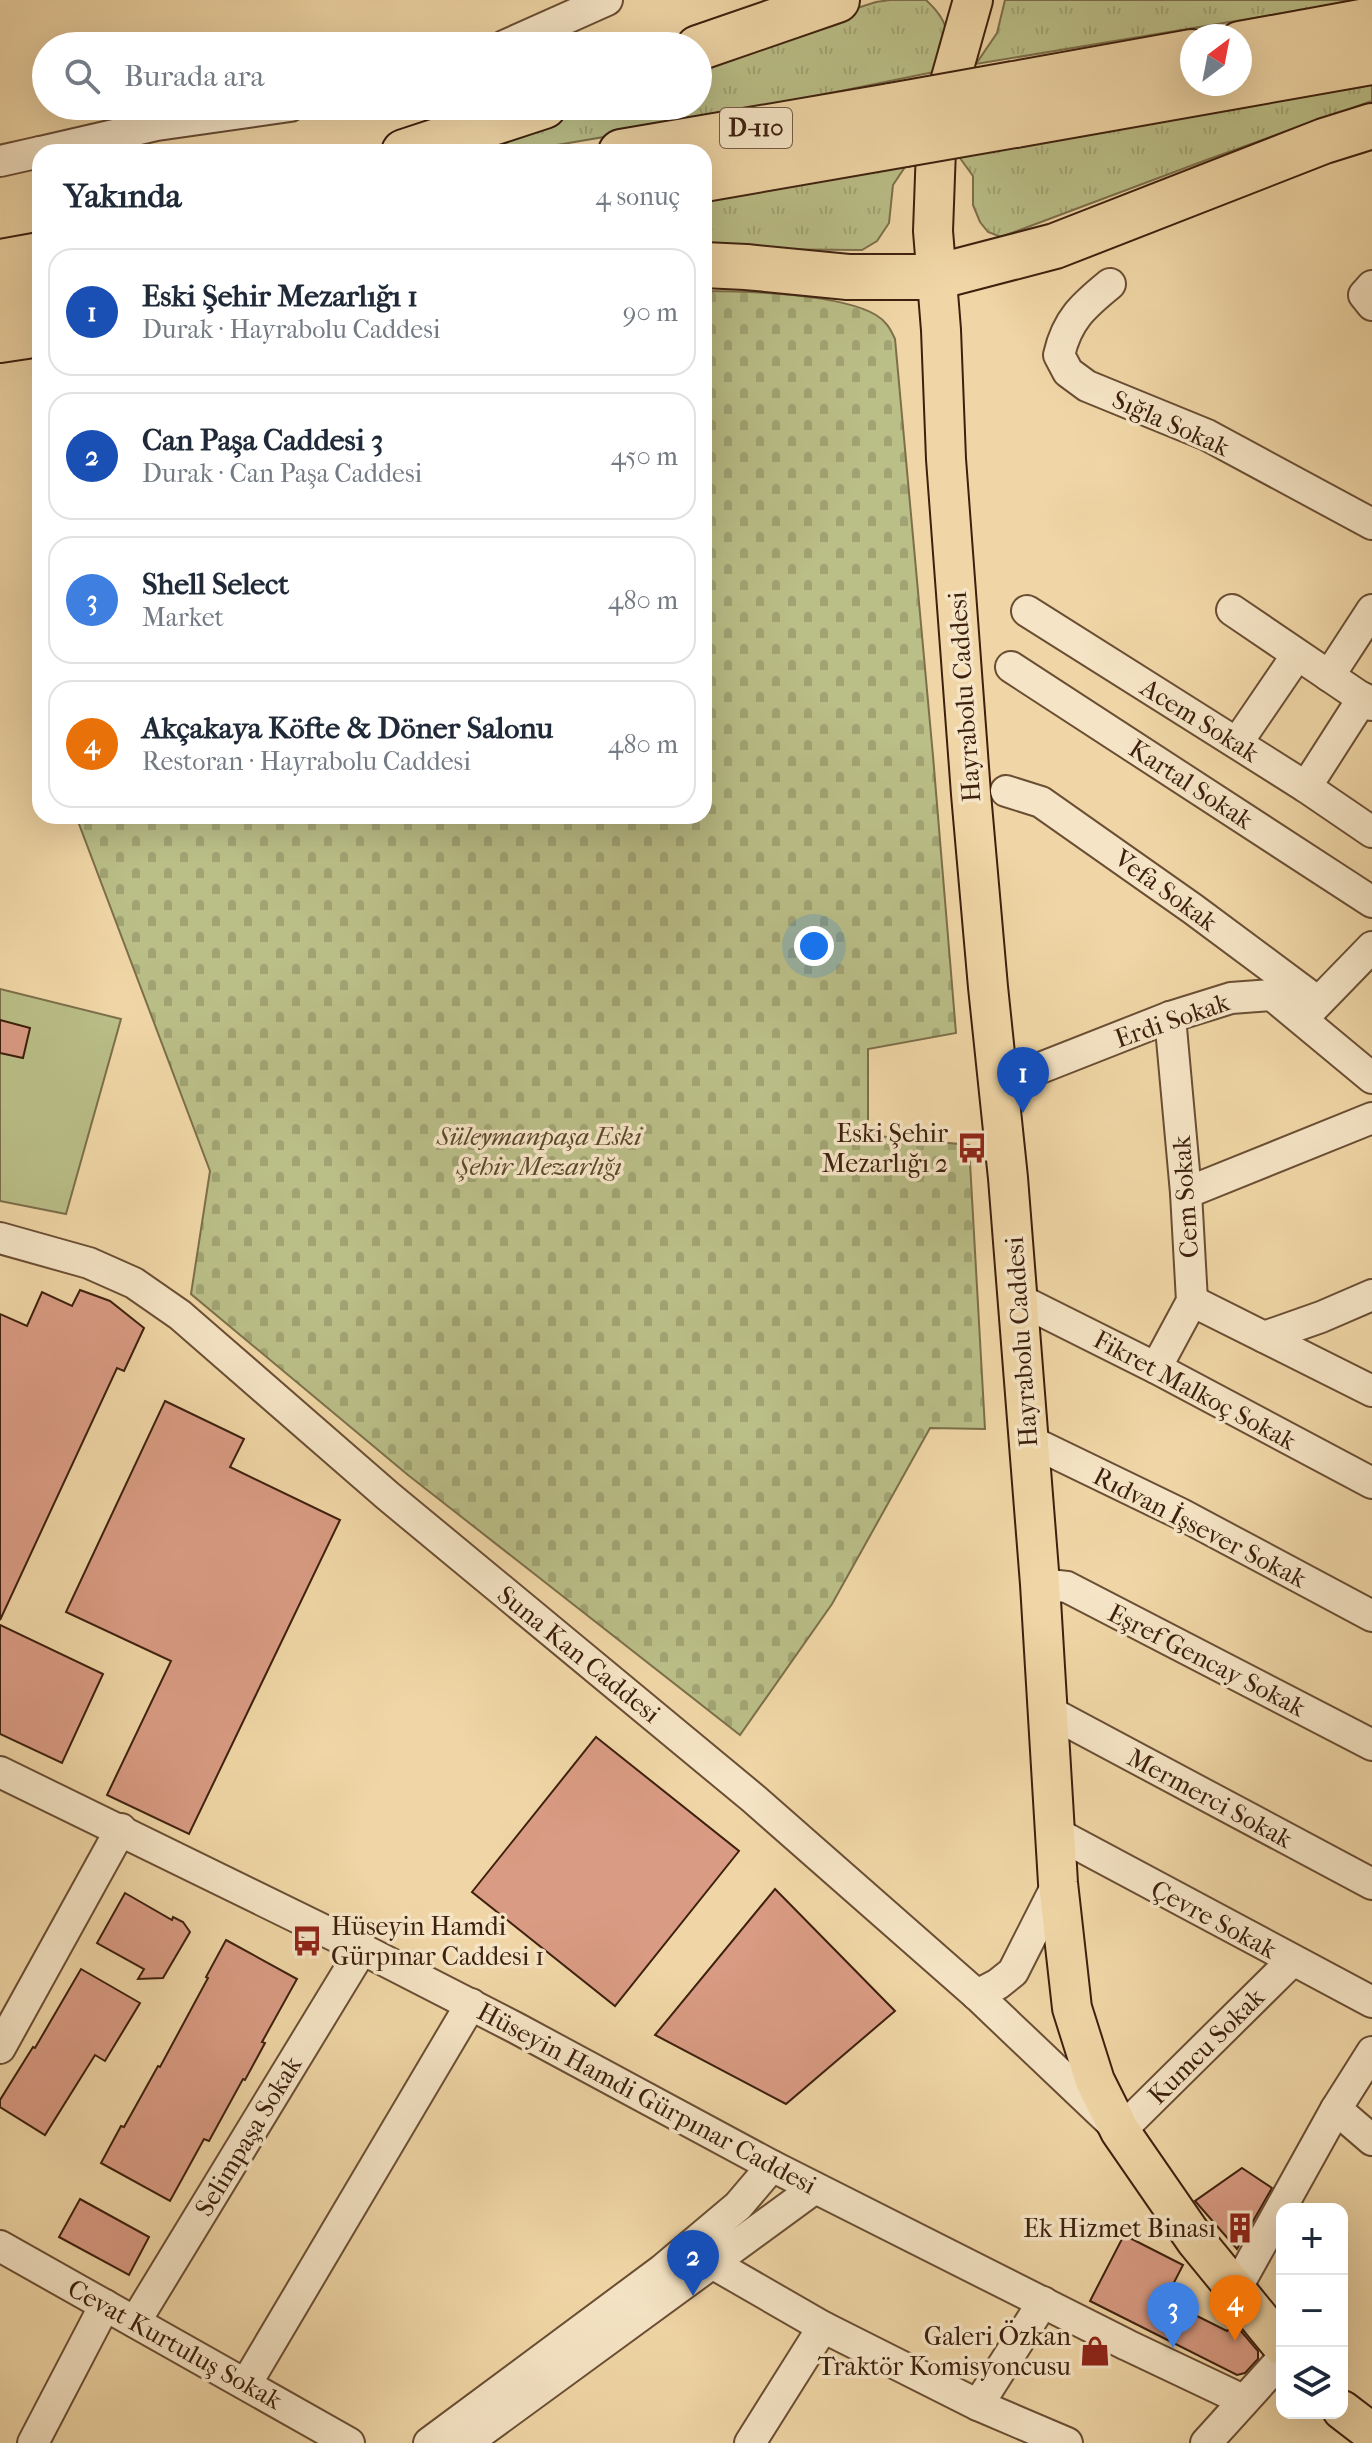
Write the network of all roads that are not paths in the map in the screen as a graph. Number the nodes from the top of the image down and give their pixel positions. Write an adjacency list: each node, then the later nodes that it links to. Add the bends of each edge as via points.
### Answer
1 (607, 0): 5 (street)
2 (837, 0): 7 (highway)
3 (973, 0): 24 (main road, Hayrabolu Caddesi, via 936,149)
4 (1372, 20): 6 (highway)
5 (535, 32)
6 (1252, 42)
7 (712, 43)
8 (1180, 56): 10 (highway, D-110)
9 (1372, 62): 10 (highway, D-110)
10 (1014, 105): 13 (highway, D-110, bridge)
11 (192, 120): 15 (street)
12 (501, 120): 16 (highway)
13 (898, 125): 17 (highway, D-110); 20 (highway, D-110)
14 (1372, 126): 24 (highway, via 1055,246)
15 (75, 144)
16 (428, 144)
17 (703, 144)
18 (32, 154): 19 (street)
19 (0, 161)
20 (712, 177)
21 (32, 256): 22 (highway)
22 (0, 262)
23 (712, 265): 24 (highway, via 848,277)
24 (936, 277): 49 (main road, Hayrabolu Caddesi, via 971,794)
25 (1110, 284): 32 (street, Sığla Sokak, via 1080,309 1063,338 1059,355 1068,372 1087,386 1207,435)
26 (1372, 286): 29 (street, via 1364,295)
27 (32, 296): 28 (highway)
28 (0, 302)
29 (1372, 305)
30 (32, 335): 31 (highway)
31 (0, 340)
32 (1372, 524)
33 (1232, 610): 36 (street)
34 (1372, 610): 38 (street)
35 (1027, 611): 40 (street, Acem Sokak)
36 (1297, 655): 38 (street); 40 (street)
37 (1011, 667): 44 (street, Kartal Sokak)
38 (1329, 676): 39 (street)
39 (1367, 702): 41 (street)
40 (1237, 743): 41 (street, Acem Sokak)
41 (1306, 787): 43 (street, Acem Sokak)
42 (1006, 791): 46 (street, Vefa Sokak, via 1041,802 1193,909)
43 (1372, 832)
44 (1372, 902)
45 (1372, 947): 46 (street)
46 (1310, 1011): 47 (street, Erdi Sokak, via 1272,995 1231,998); 48 (street, Erdi Sokak)
47 (1170, 1017): 49 (street, Erdi Sokak); 51 (street, Cem Sokak)
48 (1372, 1078)
49 (997, 1085): 54 (main road, Hayrabolu Caddesi)
50 (1372, 1118): 51 (street)
51 (1186, 1193): 55 (street, Cem Sokak)
52 (0, 1238): 72 (street, Suna Kan Caddesi, via 89,1263 134,1283 180,1315 388,1496 754,1799)
53 (1372, 1295): 56 (street)
54 (1018, 1299): 57 (street, Fikret Malkoç Sokak); 59 (main road, Hayrabolu Caddesi)
55 (1192, 1301): 56 (street); 57 (street)
56 (1264, 1337): 58 (street)
57 (1156, 1368): 60 (street, Fikret Malkoç Sokak)
58 (1372, 1391)
59 (1028, 1440): 61 (main road, Hayrabolu Caddesi); 62 (street, Rıdvan İşsever Sokak)
60 (1372, 1483)
61 (1040, 1584): 63 (main road, Hayrabolu Caddesi); 64 (street, Eşref Gencay Sokak, via 1067,1587)
62 (1372, 1616)
63 (1048, 1711): 67 (main road, Hayrabolu Caddesi); 69 (street, Mermerci Sokak)
64 (1372, 1745)
65 (0, 1772): 66 (street, Hüseyin Hamdi Gürpınar Caddesi)
66 (121, 1829): 70 (street, Hüseyin Hamdi Gürpınar Caddesi); 75 (street)
67 (1056, 1833): 68 (main road, Hayrabolu Caddesi); 71 (street, Çevre Sokak)
68 (1058, 1883): 72 (street, via 1013,1972); 78 (main road, Hayrabolu Caddesi, via 1072,2008 1095,2081)
69 (1372, 1884)
70 (362, 1949): 74 (street, Hüseyin Hamdi Gürpınar Caddesi); 87 (street, Selimpaşa Sokak)
71 (1292, 1961): 73 (street, Çevre Sokak); 78 (street, Kumcu Sokak)
72 (977, 1995): 78 (street, Suna Kan Caddesi)
73 (1372, 2002)
74 (471, 2004): 80 (street, Hüseyin Hamdi Gürpınar Caddesi); 91 (street)
75 (0, 2048)
76 (1372, 2052): 77 (street)
77 (1336, 2109): 79 (street); 84 (street)
78 (1120, 2131): 84 (main road, Hayrabolu Caddesi)
79 (1372, 2140)
80 (772, 2166): 81 (street, Hüseyin Hamdi Gürpınar Caddesi); 98 (street, via 738,2206 662,2270)
81 (815, 2188): 83 (street); 85 (street, Hüseyin Hamdi Gürpınar Caddesi)
82 (0, 2246): 86 (street, Cevat Kurtuluş Sokak)
83 (712, 2263): 88 (street); 99 (street)
84 (1236, 2289): 89 (main road, Hayrabolu Caddesi)
85 (1043, 2302): 92 (street, Hüseyin Hamdi Gürpınar Caddesi); 93 (street)
86 (105, 2305): 87 (street, Cevat Kurtuluş Sokak); 96 (street)
87 (135, 2322): 91 (street, Cevat Kurtuluş Sokak)
88 (823, 2327): 93 (street); 100 (street)
89 (1276, 2339)
90 (1276, 2365): 92 (street)
91 (246, 2384): 97 (street, Cevat Kurtuluş Sokak)
92 (1243, 2400): 102 (street)
93 (978, 2405): 101 (street)
94 (1348, 2415): 95 (main road)
95 (1372, 2433)
96 (33, 2443)
97 (349, 2443)
98 (429, 2443)
99 (466, 2443)
100 (750, 2443)
101 (1067, 2443)
102 (1206, 2443)

